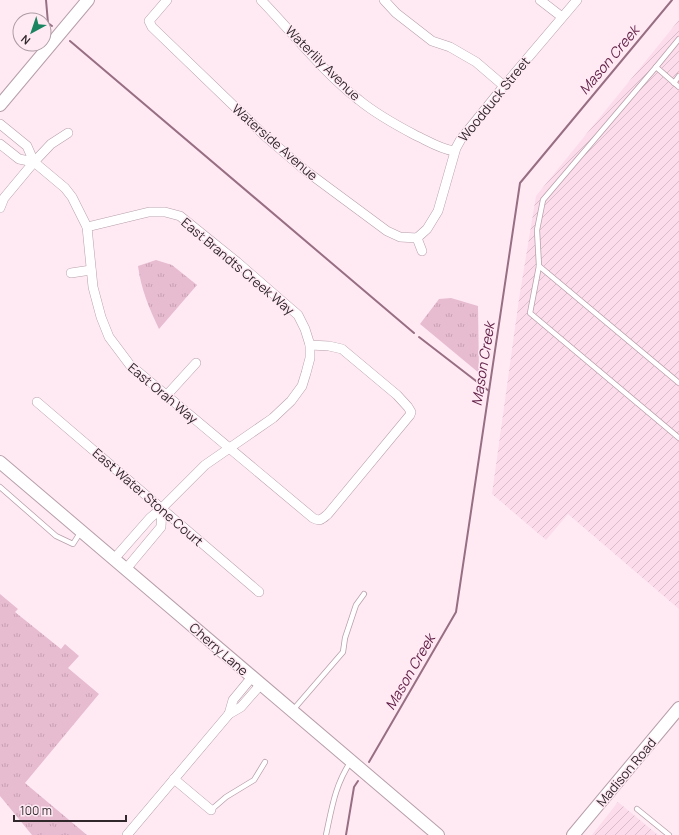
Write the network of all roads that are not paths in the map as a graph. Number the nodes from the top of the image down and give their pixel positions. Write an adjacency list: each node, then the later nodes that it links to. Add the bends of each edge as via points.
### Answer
1 (88, 0): 14 (main road)
2 (167, 0): 22 (street, Waterside Avenue, via 149,21 152,26 265,136 306,171 387,231 400,237)
3 (261, 0): 18 (street, Waterlily Avenue, via 320,65 358,100 404,129 444,150)
4 (384, 0): 12 (street, via 396,13 432,41 450,47 476,62)
5 (540, 0): 7 (street)
6 (577, 0): 7 (street, Woodduck Street)
7 (562, 17): 12 (street, Woodduck Street)
8 (679, 40): 9 (lane)
9 (656, 67): 11 (lane); 24 (lane, via 544,200 537,230)
10 (679, 76): 11 (lane)
11 (674, 82): 13 (lane)
12 (504, 86): 18 (street, Woodduck Street, via 461,139)
13 (679, 87)
14 (0, 105)
15 (0, 124): 19 (street, East Orah Way, via 27,146)
16 (68, 133): 19 (street, via 50,144)
17 (0, 144): 19 (street, East Orah Way, via 19,159)
18 (454, 152): 22 (street, Woodduck Street, via 438,211 427,229)
19 (34, 162): 20 (street, via 4,198); 21 (street, East Orah Way, via 72,196)
20 (0, 208)
21 (87, 227): 25 (street, East Orah Way); 27 (street, East Brandts Creek Way, via 149,212 165,212 180,216 298,316)
22 (417, 238): 23 (street)
23 (422, 251)
24 (538, 266): 29 (lane); 32 (lane, via 530,313)
25 (91, 270): 26 (street); 30 (street, East Orah Way, via 101,317 109,337 130,366)
26 (71, 273)
27 (310, 345): 33 (street, East Brandts Creek Way, via 310,358 302,386 291,401 273,418); 33 (street, East Orah Way, via 342,349 408,407 410,415 393,438 328,514 318,521 261,477)
28 (196, 363): 30 (street)
29 (679, 383)
30 (166, 396): 33 (street, East Orah Way)
31 (37, 402): 36 (street, East Water Stone Court)
32 (679, 438)
33 (230, 448): 36 (street, East Brandts Creek Way, via 205,466)
34 (0, 462): 37 (main road, Cherry Lane)
35 (0, 487): 37 (lane, via 56,536 73,544)
36 (162, 508): 38 (street, East Brandts Creek Way); 39 (street, via 161,527); 40 (street, East Water Stone Court)
37 (81, 531): 38 (main road, Cherry Lane)
38 (114, 559): 39 (main road, Cherry Lane)
39 (126, 569): 42 (main road, Cherry Lane)
40 (259, 592)
41 (364, 594): 44 (lane, via 356,605 343,652)
42 (256, 681): 44 (main road, Cherry Lane); 47 (street, via 233,700 229,714)
43 (679, 708): 53 (main road, Madison Road)
44 (292, 711): 46 (main road, Cherry Lane)
45 (266, 762): 49 (lane, via 254,780 226,797)
46 (351, 762): 51 (lane, via 336,789); 52 (main road, Cherry Lane)
47 (174, 779): 49 (street); 50 (street)
48 (637, 809): 54 (lane)
49 (211, 810)
50 (127, 835)
51 (326, 835)
52 (438, 835)
53 (573, 835)
54 (669, 835)

